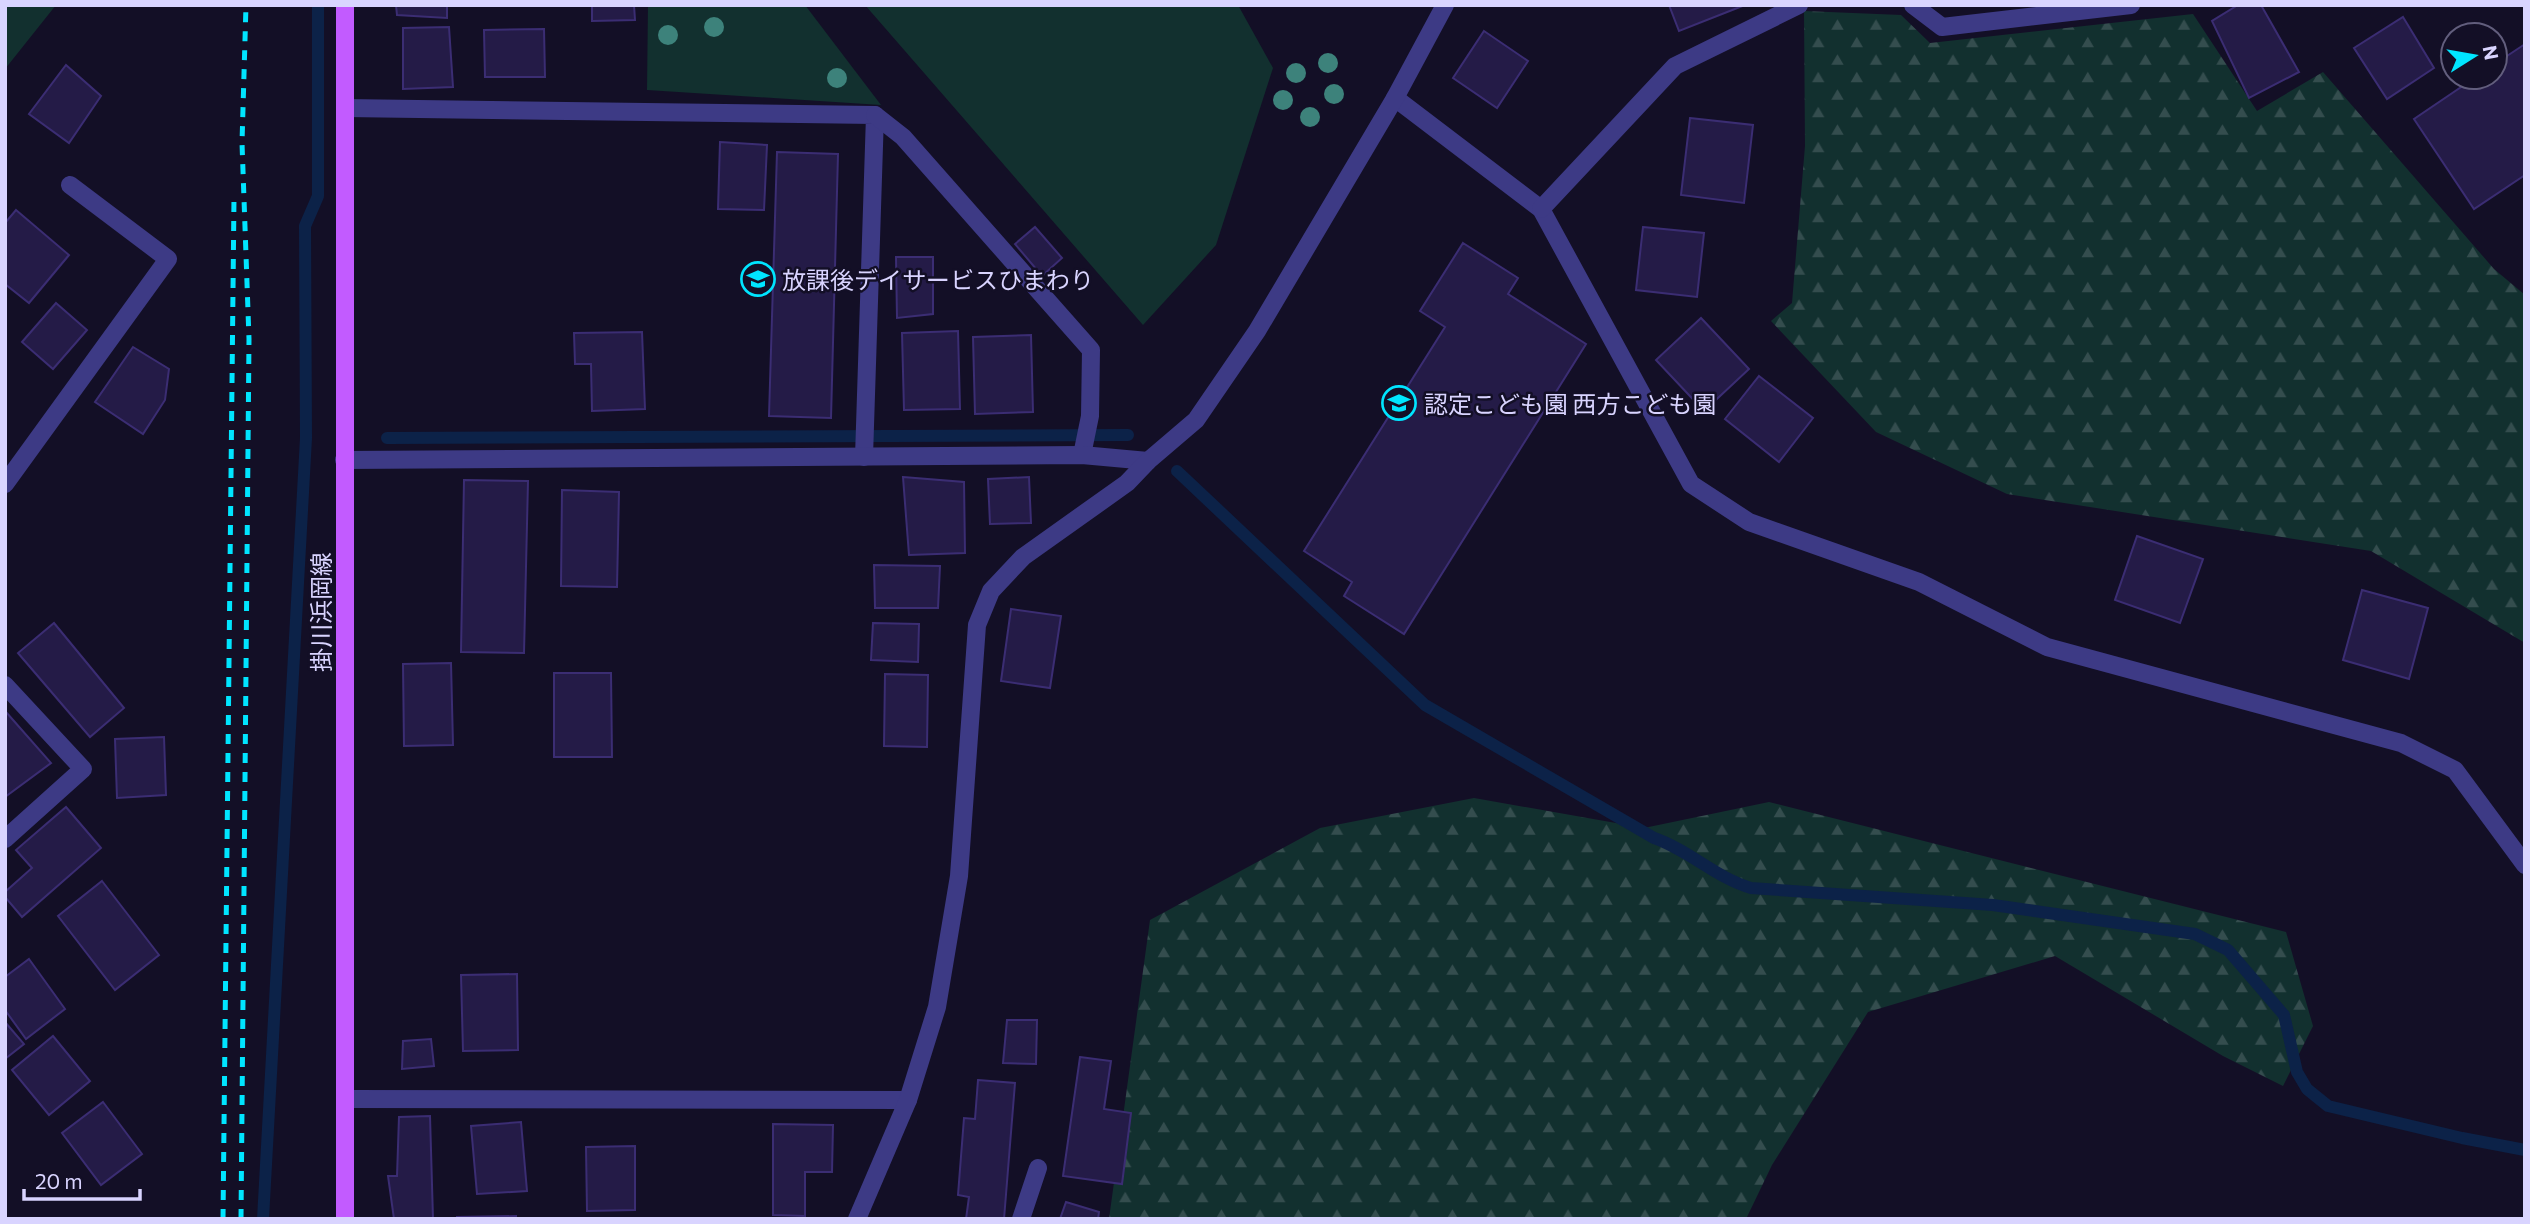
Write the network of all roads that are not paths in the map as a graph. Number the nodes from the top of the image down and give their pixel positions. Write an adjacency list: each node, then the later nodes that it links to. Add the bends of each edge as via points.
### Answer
1 (345, 5): 7 (main road, 掛川浜岡線)
2 (1445, 5): 6 (street)
3 (1799, 5): 10 (street, via 1675,66)
4 (1913, 5): 5 (street, via 1942,27)
5 (2127, 6)
6 (1395, 98): 10 (street); 14 (street, via 1242,353 1196,420)
7 (345, 108): 8 (street); 13 (main road, 掛川浜岡線)
8 (875, 115): 11 (street, via 903,137 1091,351 1090,416); 12 (street)
9 (70, 185): 15 (street, via 168,259)
10 (1541, 209): 18 (street, via 1691,484 1749,522 1919,582 2047,647 2401,743 2455,770)
11 (1084, 443): 12 (street); 14 (street)
12 (864, 455): 13 (street)
13 (344, 460): 19 (main road, 掛川浜岡線)
14 (1148, 461): 20 (street, via 1127,483 1023,557 991,592 977,625 959,876 937,1007)
15 (5, 484)
16 (5, 685): 17 (street, via 83,769)
17 (5, 839)
18 (2525, 865)
19 (346, 1099): 20 (street); 22 (main road, 掛川浜岡線)
20 (908, 1100): 23 (street)
21 (1038, 1168): 24 (street)
22 (345, 1219)
23 (858, 1219)
24 (1021, 1219)

